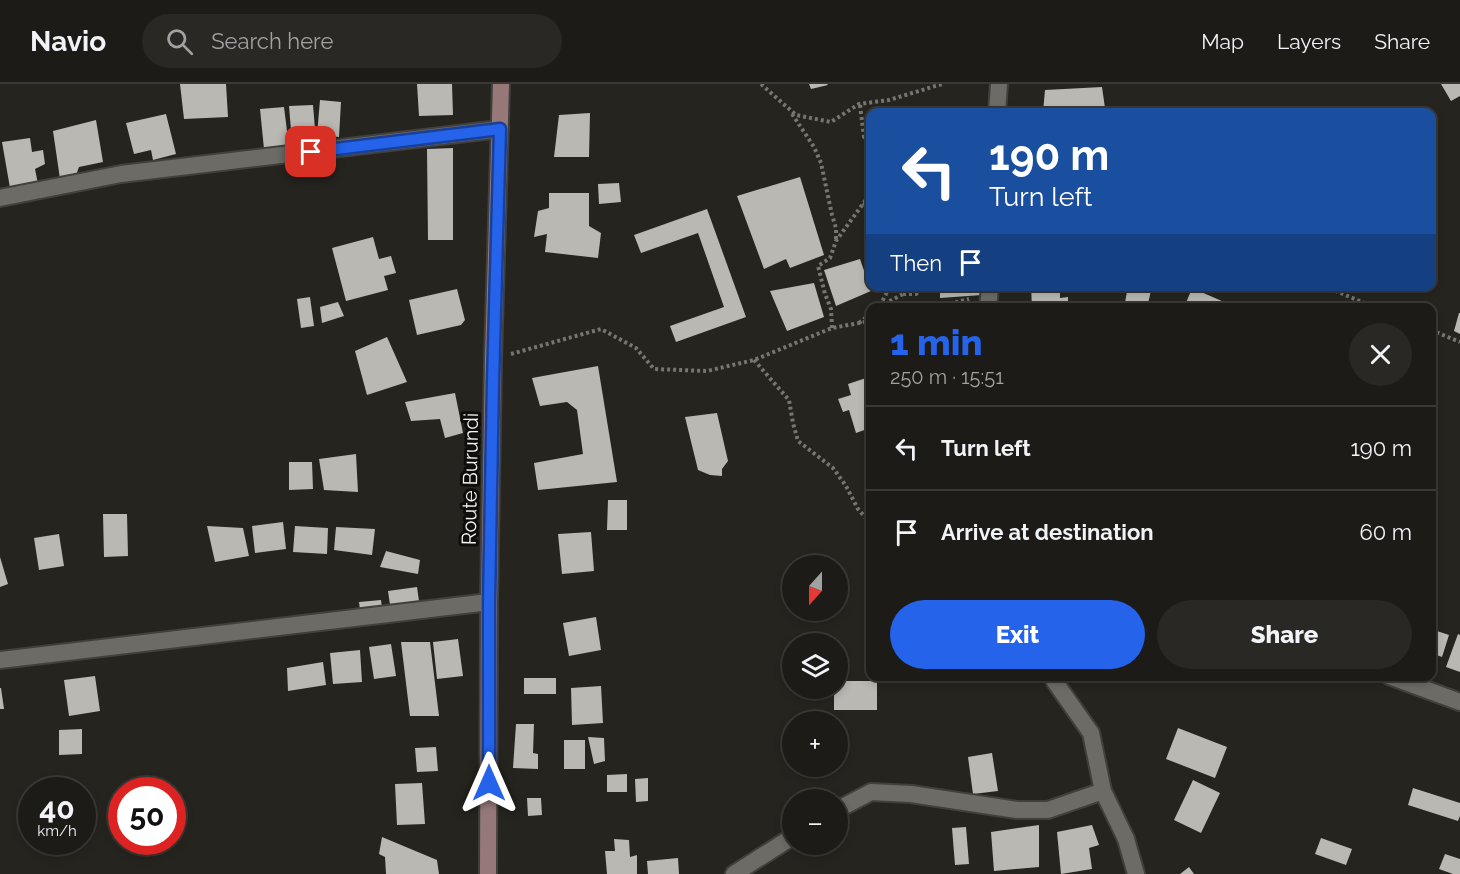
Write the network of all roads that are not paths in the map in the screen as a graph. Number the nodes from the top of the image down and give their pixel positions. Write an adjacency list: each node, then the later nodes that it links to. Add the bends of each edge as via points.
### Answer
1 (501, 84): 4 (main road, Route Burundi)
2 (999, 84): 3 (street)
3 (997, 108)
4 (500, 129): 5 (street, via 121,174); 6 (main road, Route Burundi)
5 (0, 198)
6 (489, 602): 7 (street); 14 (main road, Route Burundi)
7 (0, 660)
8 (1055, 681): 11 (street, via 1091,733)
9 (1403, 681): 10 (street)
10 (1460, 702)
11 (1103, 791): 12 (street, via 1048,810 1017,810 871,792); 16 (street, via 1126,839)
12 (848, 804)
13 (782, 843): 15 (street)
14 (488, 874)
15 (734, 874)
16 (1136, 874)

